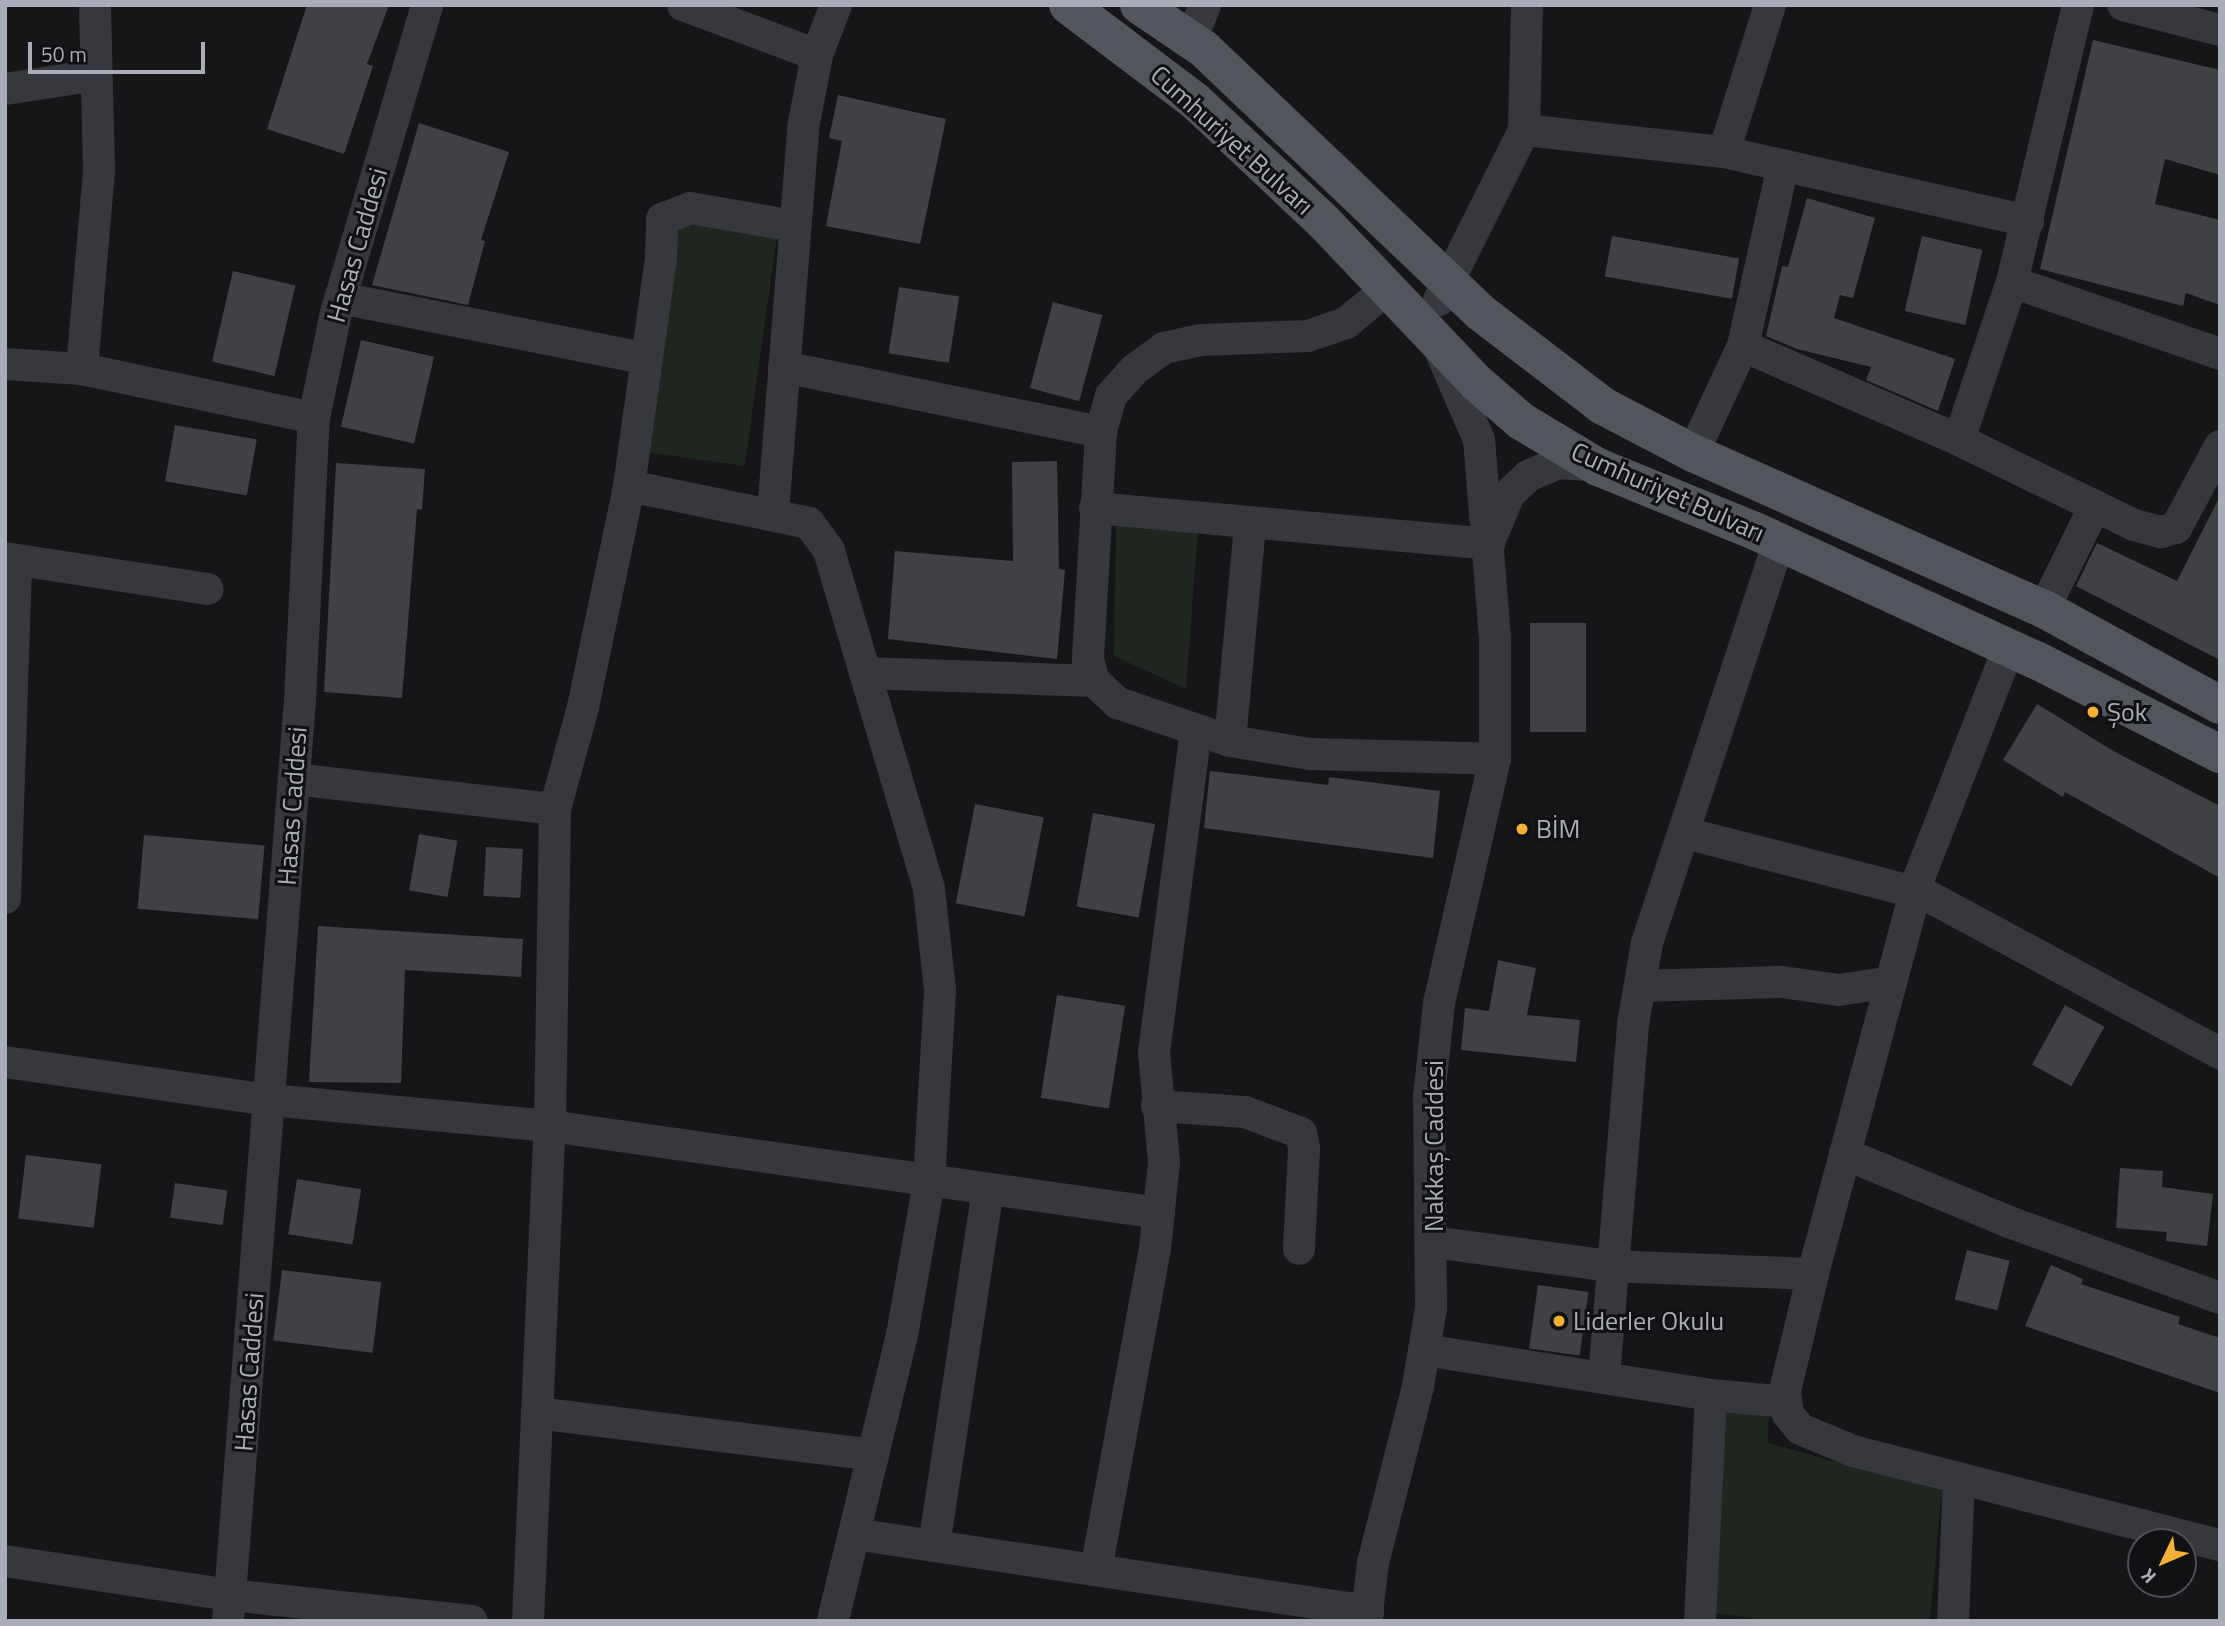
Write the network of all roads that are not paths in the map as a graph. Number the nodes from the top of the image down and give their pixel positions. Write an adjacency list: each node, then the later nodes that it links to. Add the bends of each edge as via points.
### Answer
1 (94, 5): 15 (street)
2 (426, 5): 24 (street, Hasas Caddesi)
3 (683, 5): 14 (street)
4 (836, 5): 14 (street)
5 (1068, 5): 23 (main road, Cumhuriyet Bulvarı, via 1195,101 1324,222)
6 (1139, 5): 13 (main road, Cumhuriyet Bulvarı)
7 (1205, 5): 13 (street)
8 (1527, 5): 17 (street)
9 (1770, 5): 18 (street)
10 (2078, 5): 20 (street)
11 (2123, 5): 12 (street)
12 (2220, 30)
13 (1191, 40): 25 (main road, Cumhuriyet Bulvarı)
14 (817, 55): 21 (street)
15 (96, 75): 16 (street); 31 (street, via 99,170)
16 (5, 89)
17 (1524, 130): 18 (street); 25 (street)
18 (1724, 152): 19 (street)
19 (1783, 165): 20 (street); 26 (street)
20 (2028, 221): 22 (street)
21 (793, 226): 28 (street, via 690,208 663,219); 30 (street)
22 (2012, 282): 27 (street); 36 (street)
23 (1387, 289): 25 (main road, Cumhuriyet Bulvarı); 35 (street, via 1346,323 1308,336 1201,340 1164,348 1135,369 1111,396)
24 (340, 298): 28 (street); 33 (street, Hasas Caddesi)
25 (1437, 314): 32 (main road, Cumhuriyet Bulvarı, via 1480,312); 34 (main road, Cumhuriyet Bulvarı, via 1477,383); 46 (street, Nakkaş Caddesi, via 1479,440)
26 (1743, 346): 36 (street); 38 (street)
27 (2220, 354)
28 (647, 359): 40 (street)
29 (5, 364): 31 (street)
30 (784, 367): 35 (street); 43 (street)
31 (82, 369): 33 (street)
32 (1579, 388): 34 (main road, via 1588,413 1575,435 1564,438); 38 (main road, Cumhuriyet Bulvarı, via 1603,406)
33 (314, 418): 58 (street, Hasas Caddesi)
34 (1538, 431): 39 (main road, Cumhuriyet Bulvarı)
35 (1101, 432): 42 (street)
36 (1959, 440): 41 (street)
37 (2220, 446): 41 (street, via 2176,528 2152,530)
38 (1693, 453): 49 (main road, Cumhuriyet Bulvarı)
39 (1598, 467): 45 (main road, Cumhuriyet Bulvarı); 46 (street, via 1558,464 1528,476 1509,494)
40 (629, 486): 43 (street); 59 (street, via 583,707)
41 (2095, 506): 49 (street)
42 (1095, 508): 44 (street); 52 (street, via 1088,660)
43 (773, 513): 51 (street, via 809,523 829,551)
44 (1250, 524): 46 (street); 55 (street)
45 (1779, 542): 50 (main road, Cumhuriyet Bulvarı); 60 (street)
46 (1489, 544): 57 (street, Nakkaş Caddesi)
47 (11, 559): 48 (street); 62 (street)
48 (208, 589)
49 (2044, 609): 53 (main road, Cumhuriyet Bulvarı)
50 (2009, 647): 56 (main road, Cumhuriyet Bulvarı); 61 (street)
51 (865, 673): 52 (street); 71 (street, via 929,888 940,990)
52 (1094, 681): 54 (street, via 1118,703)
53 (2220, 705)
54 (1196, 731): 55 (street); 68 (street, via 1154,1053)
55 (1230, 741): 57 (street, via 1310,754)
56 (2220, 754)
57 (1495, 759): 74 (street, Nakkaş Caddesi, via 1439,1003 1429,1097)
58 (294, 779): 59 (street); 67 (street, Hasas Caddesi)
59 (555, 808): 69 (street)
60 (1685, 833): 61 (street); 64 (street, via 1647,943)
61 (1915, 892): 63 (street); 65 (street)
62 (5, 898)
63 (1891, 982): 64 (street, via 1839,990 1782,982); 70 (street)
64 (1640, 986): 76 (street)
65 (2220, 1053)
66 (5, 1062): 67 (street)
67 (270, 1100): 69 (street); 91 (street, Hasas Caddesi)
68 (1157, 1106): 73 (street, via 1164,1162); 75 (street, via 1245,1112 1301,1133)
69 (550, 1126): 71 (street); 83 (street)
70 (1845, 1154): 77 (street); 78 (street, via 2009,1222)
71 (929, 1182): 72 (street); 84 (street)
72 (988, 1190): 73 (street); 88 (street)
73 (1159, 1213): 90 (street)
74 (1433, 1242): 76 (street); 79 (street, Nakkaş Caddesi)
75 (1299, 1249)
76 (1610, 1266): 77 (street); 80 (street)
77 (1813, 1274): 82 (street)
78 (2220, 1298)
79 (1424, 1350): 80 (street); 92 (street, Nakkaş Caddesi, via 1373,1563)
80 (1604, 1378): 81 (street)
81 (1711, 1395): 82 (street); 96 (street)
82 (1786, 1402): 85 (street, via 1788,1414 1800,1429 1820,1440)
83 (537, 1413): 84 (street); 94 (street)
84 (873, 1455): 86 (street)
85 (1959, 1478): 87 (street); 97 (street)
86 (854, 1534): 88 (street); 95 (street)
87 (2220, 1545)
88 (934, 1546): 90 (street)
89 (5, 1561): 91 (street)
90 (1096, 1570): 92 (street)
91 (229, 1608): 93 (street)
92 (1367, 1616)
93 (472, 1621)
94 (528, 1621)
95 (833, 1621)
96 (1700, 1621)
97 (1952, 1621)

